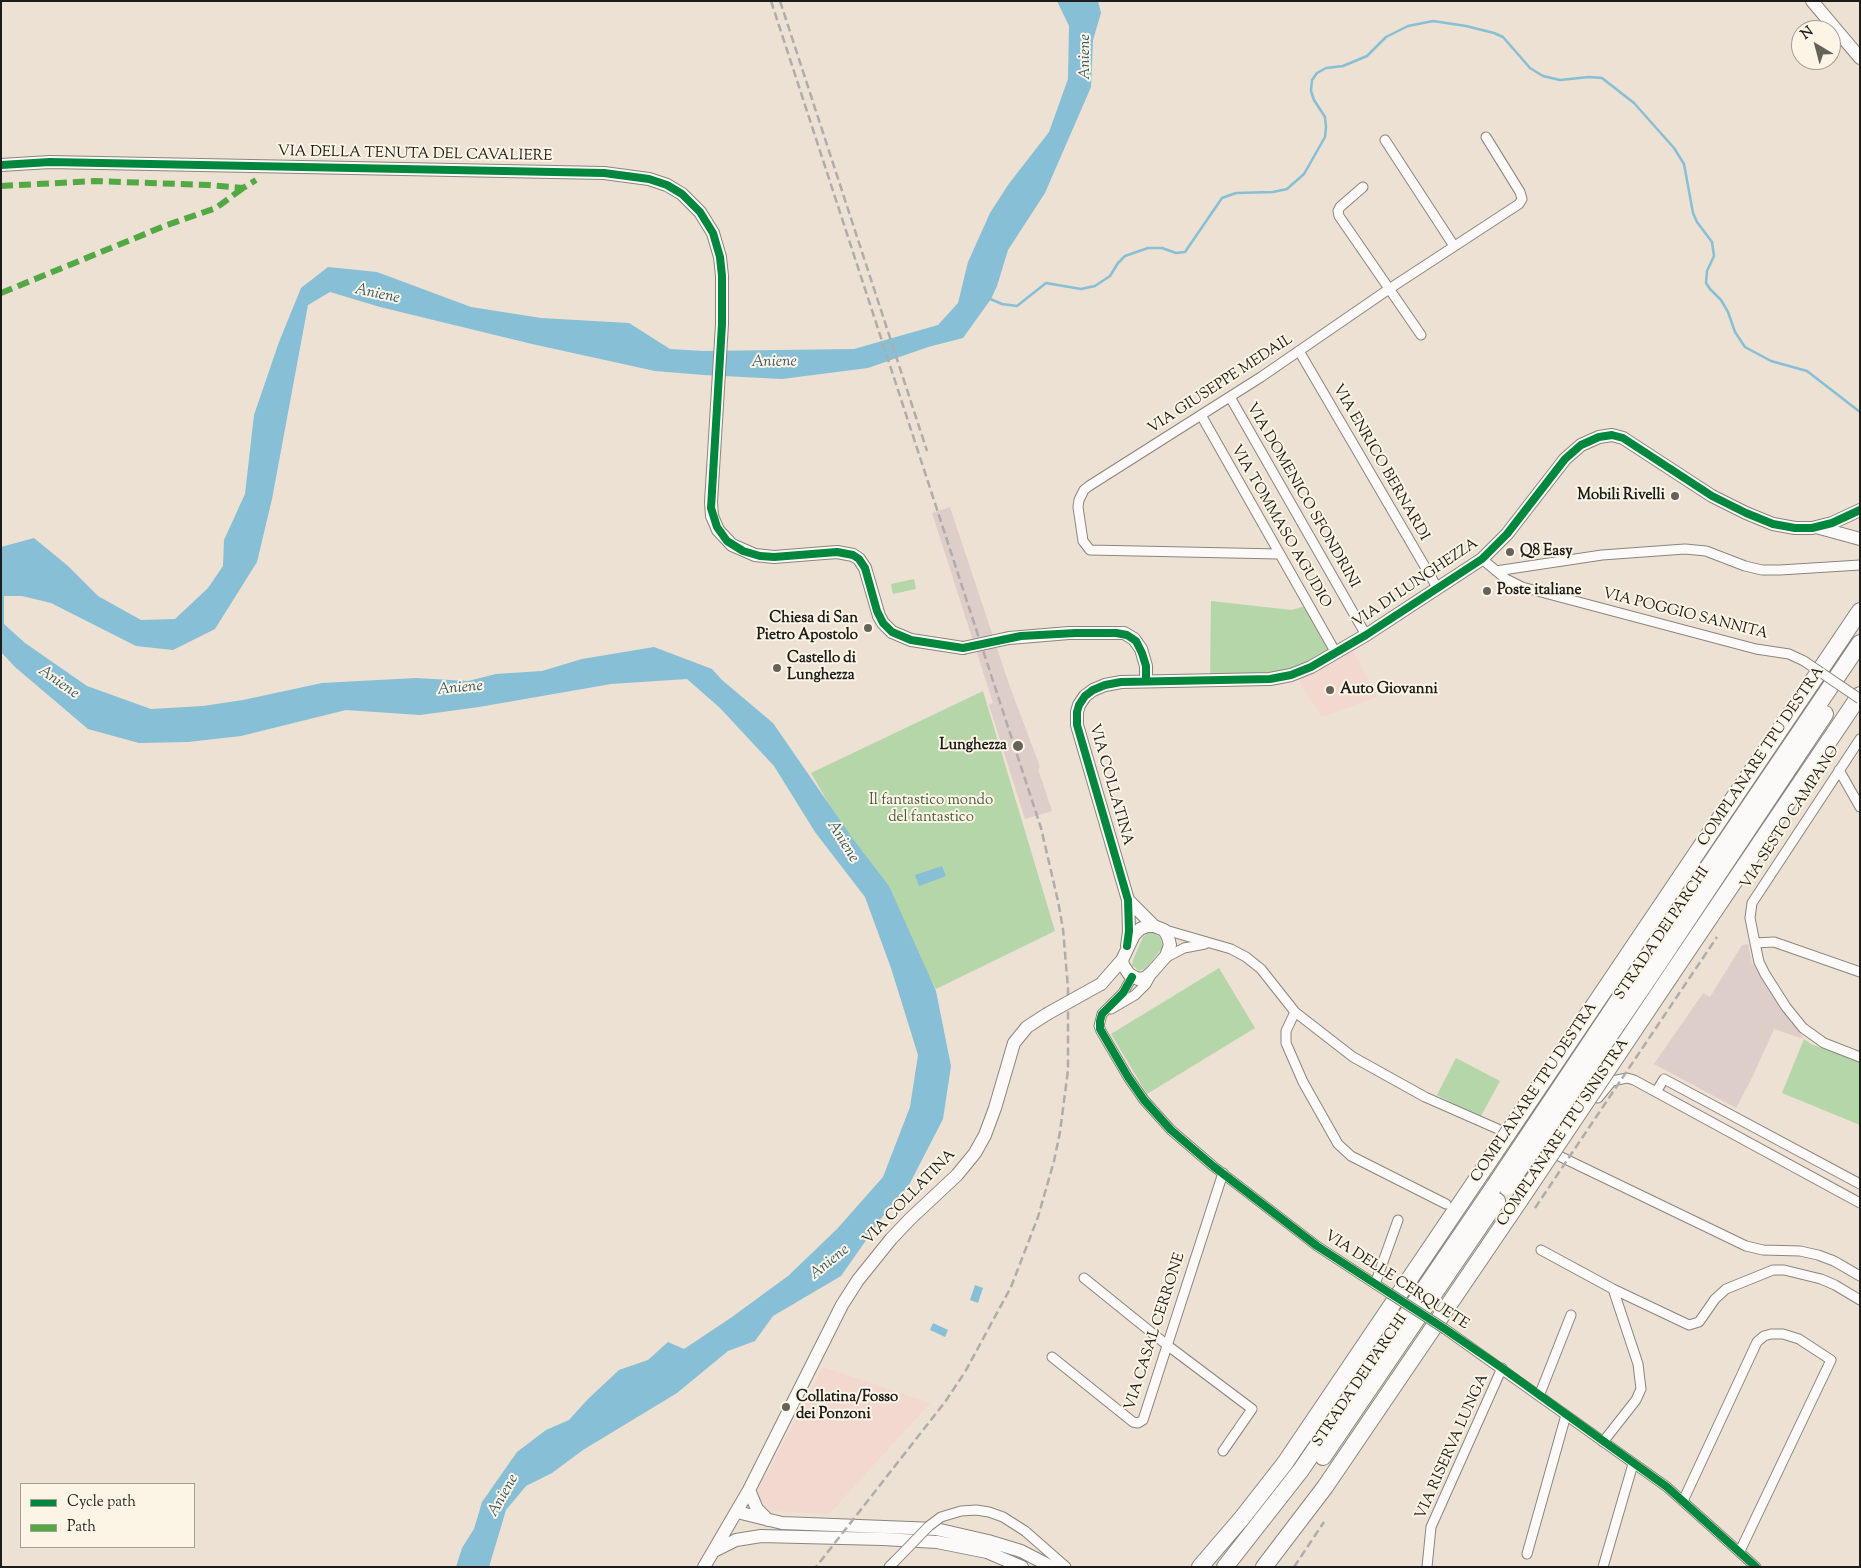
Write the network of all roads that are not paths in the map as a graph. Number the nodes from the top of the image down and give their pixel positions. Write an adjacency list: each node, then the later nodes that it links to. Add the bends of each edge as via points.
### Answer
1 (1812, 1): 2 (street)
2 (1860, 58)
3 (1486, 136): 7 (street, VIA GIUSEPPE MEDAIL, via 1520,192 1521,201)
4 (1385, 140): 7 (street)
5 (1, 165): 28 (street, VIA DELLA TENUTA DEL CAVALIERE, bridge, via 50,162 574,172 649,179 667,185 687,198 700,212 719,250 722,324 711,508 714,522 724,538 739,550 760,556 837,552 853,555 865,568 883,623 892,632 911,640 964,648 1009,638 1076,633 1128,635 1136,641 1142,653)
6 (1364, 187): 8 (street, via 1340,207 1338,216)
7 (1454, 246): 8 (street, VIA GIUSEPPE MEDAIL)
8 (1389, 288): 9 (street); 10 (street, VIA GIUSEPPE MEDAIL)
9 (1420, 335)
10 (1298, 352): 11 (street, VIA GIUSEPPE MEDAIL); 22 (street, VIA ENRICO BERNARDI)
11 (1230, 397): 12 (street, VIA GIUSEPPE MEDAIL); 24 (street, VIA DOMENICO SFONDRINI)
12 (1201, 415): 18 (street, VIA TOMMASO AGUDIO); 18 (street, VIA GIUSEPPE MEDAIL, via 1084,490 1078,507 1084,545 1093,550)
13 (1860, 510): 14 (street)
14 (1847, 516): 15 (street); 16 (street); 17 (street)
15 (1860, 524)
16 (1816, 527): 17 (street); 19 (street, VIA DI LUNGHEZZA, via 1786,526 1746,513 1698,488 1622,438 1605,435 1573,451 1507,534)
17 (1858, 539)
18 (1279, 554): 26 (street, VIA TOMMASO AGUDIO)
19 (1482, 559): 21 (street, VIA POGGIO SANNITA); 22 (street, VIA DI LUNGHEZZA)
20 (1860, 565): 21 (street, via 1762,570 1706,551 1684,549 1602,555)
21 (1496, 571): 29 (street, VIA POGGIO SANNITA, bridge, via 1526,589 1756,649 1790,654)
22 (1438, 589): 24 (street, VIA DI LUNGHEZZA)
23 (1860, 611): 84 (highway, COMPLANARE TPU DESTRA, bridge, via 1285,1463)
24 (1366, 635): 26 (street, VIA DI LUNGHEZZA)
25 (1860, 643): 40 (highway, STRADA DEI PARCHI)
26 (1336, 653): 28 (street, VIA DI LUNGHEZZA, via 1301,672 1274,679)
27 (1860, 663): 40 (highway, STRADA DEI PARCHI)
28 (1146, 680): 33 (street, VIA COLLATINA, via 1100,686 1085,696 1077,712 1079,733)
29 (1860, 697): 87 (highway, COMPLANARE TPU SINISTRA, bridge, via 1325,1487)
30 (1860, 739): 31 (street, VIA SESTO CAMPANO)
31 (1839, 770): 32 (street); 36 (street, VIA SESTO CAMPANO, via 1752,903 1750,918)
32 (1860, 807)
33 (1128, 900): 34 (street, VIA COLLATINA); 37 (street, VIA COLLATINA)
34 (1157, 927): 35 (street); 37 (street, via 1140,929); 38 (street, via 1166,933 1170,942)
35 (1210, 943): 38 (street, via 1190,946); 46 (street, via 1237,952 1256,965)
36 (1754, 943): 42 (street, via 1774,942); 47 (street, via 1763,970 1802,1028 1818,1040)
37 (1127, 946): 39 (street)
38 (1165, 958): 41 (street)
39 (1122, 960): 43 (street); 44 (street, VIA COLLATINA)
40 (1651, 962): 70 (highway, STRADA DEI PARCHI, bridge)
41 (1152, 972): 43 (street, via 1142,979); 45 (street, via 1135,995)
42 (1860, 972)
43 (1131, 976): 44 (street, VIA COLLATINA, via 1123,974); 45 (street, via 1123,993)
44 (1101, 984): 71 (street, VIA COLLATINA, bridge, via 1046,1014 1024,1030 1012,1047 995,1108 975,1154 891,1239 846,1298)
45 (1104, 1012): 50 (street, VIA DELLE CERQUETE, via 1100,1031 1144,1100 1171,1130)
46 (1295, 1012): 49 (street, via 1353,1057 1425,1097); 53 (street, via 1286,1031 1286,1043 1303,1082 1338,1144 1352,1156)
47 (1860, 1057)
48 (1656, 1092): 49 (street, via 1627,1078 1612,1082); 51 (street, via 1664,1079); 52 (street)
49 (1557, 1155): 56 (street, via 1746,1246 1812,1254 1834,1261)
50 (1223, 1173): 58 (street, VIA DELLE CERQUETE, via 1317,1246); 62 (street, VIA CASAL CERRONE)
51 (1860, 1184)
52 (1860, 1203)
53 (1446, 1204)
54 (1398, 1220): 58 (street)
55 (1541, 1250): 59 (street)
56 (1860, 1276)
57 (1084, 1278): 62 (street)
58 (1375, 1284): 64 (street, VIA DELLE CERQUETE, bridge)
59 (1613, 1289): 60 (street, via 1689,1325 1699,1322 1715,1298 1726,1289 1773,1270 1821,1279); 67 (street, via 1637,1359 1642,1386 1636,1400)
60 (1860, 1300)
61 (1571, 1315): 65 (street)
62 (1167, 1345): 63 (street, VIA CASAL CERRONE, via 1145,1416 1136,1424); 68 (street, via 1252,1409)
63 (1052, 1357)
64 (1502, 1368): 65 (street, VIA DELLE CERQUETE); 88 (street, VIA RISERVA LUNGA, via 1431,1527)
65 (1539, 1396): 66 (street, VIA DELLE CERQUETE)
66 (1566, 1415): 67 (street, VIA DELLE CERQUETE); 78 (street)
67 (1604, 1442): 69 (street, VIA DELLE CERQUETE)
68 (1223, 1451)
69 (1633, 1464): 72 (street, VIA DELLE CERQUETE); 89 (street)
70 (1305, 1473): 85 (highway, STRADA DEI PARCHI); 86 (highway, STRADA DEI PARCHI)
71 (749, 1490): 73 (street, VIA COLLATINA); 74 (street, via 757,1509)
72 (1683, 1501): 76 (street, VIA DELLE CERQUETE); 76 (street, via 1758,1342 1764,1336 1783,1334 1798,1339 1831,1360)
73 (737, 1512): 74 (street); 75 (street, via 753,1525); 77 (street, VIA COLLATINA)
74 (770, 1522): 82 (street, via 936,1528 1021,1551)
75 (783, 1536): 77 (street, via 740,1539); 81 (street, via 937,1542 987,1552)
76 (1740, 1551): 90 (street, VIA DELLE CERQUETE)
77 (713, 1552): 80 (street, VIA COLLATINA)
78 (1527, 1554)
79 (892, 1564): 83 (street, bridge, via 942,1517 976,1510 1003,1517 1024,1530)
80 (704, 1567)
81 (1022, 1567)
82 (1052, 1567)
83 (1066, 1567)
84 (1200, 1567)
85 (1225, 1567)
86 (1239, 1567)
87 (1264, 1567)
88 (1427, 1567)
89 (1603, 1567)
90 (1756, 1567)

